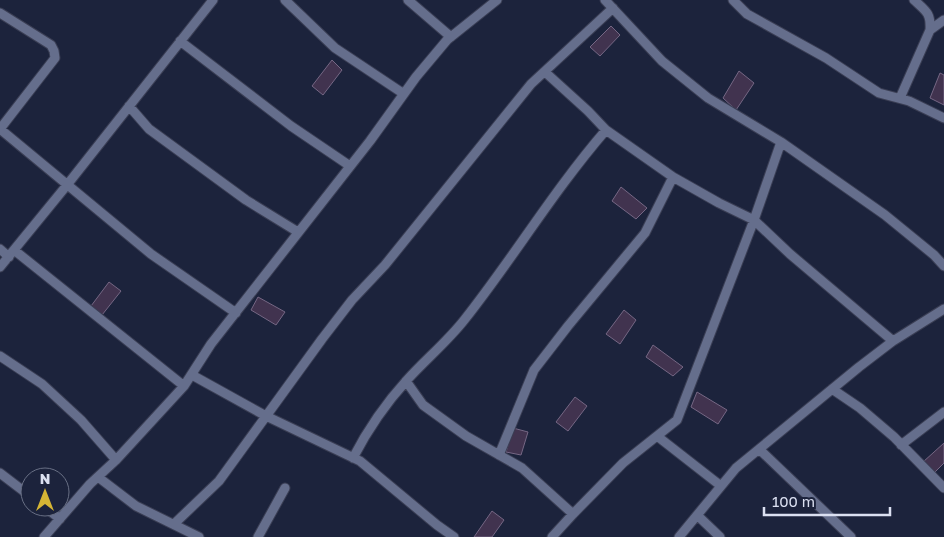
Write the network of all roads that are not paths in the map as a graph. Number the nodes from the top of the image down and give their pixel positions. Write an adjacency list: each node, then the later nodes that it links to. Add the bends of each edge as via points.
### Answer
1 (213, 0): 13 (street)
2 (285, 0): 15 (street, via 335,48)
3 (408, 0): 12 (street)
4 (497, 0): 12 (street)
5 (605, 0): 8 (street)
6 (733, 0): 16 (street, via 747,14 879,92)
7 (914, 0): 11 (street, via 930,18)
8 (612, 8): 14 (street); 21 (street, via 662,61 700,92)
9 (0, 13): 19 (street, via 51,45 55,58)
10 (944, 20): 11 (street)
11 (930, 30): 16 (street)
12 (451, 37): 15 (street)
13 (180, 41): 17 (street); 22 (street, via 291,126)
14 (545, 72): 20 (street); 40 (street, via 531,84 391,258 352,300)
15 (404, 94): 22 (street)
16 (900, 98): 18 (street)
17 (129, 106): 24 (street); 26 (street, via 149,129 165,141 246,200)
18 (944, 118)
19 (0, 129): 24 (street)
20 (606, 130): 23 (street); 36 (street, via 552,197 464,321)
21 (781, 142): 25 (street); 29 (street, via 885,215)
22 (350, 166): 26 (street)
23 (673, 177): 25 (street); 44 (street, via 645,232 534,370)
24 (67, 185): 28 (street); 32 (street, via 151,254)
25 (754, 220): 33 (street); 41 (street, via 677,420)
26 (298, 232): 32 (street)
27 (0, 249): 28 (street)
28 (11, 254): 30 (street); 37 (street)
29 (944, 266)
30 (0, 267)
31 (944, 309): 33 (street)
32 (236, 313): 35 (street)
33 (893, 341): 38 (street)
34 (0, 356): 46 (street, via 42,384 81,420)
35 (192, 375): 37 (street); 40 (street)
36 (406, 381): 44 (street, via 423,405); 45 (street, via 365,434)
37 (184, 386): 46 (street)
38 (832, 390): 42 (street, via 860,408); 43 (street)
39 (944, 412): 42 (street)
40 (266, 416): 45 (street); 57 (street, via 219,481)
41 (657, 436): 49 (street); 53 (street, via 623,463)
42 (901, 445): 52 (street)
43 (759, 449): 49 (street); 65 (street)
44 (499, 455): 53 (street, via 522,468)
45 (353, 458): 61 (street)
46 (116, 460): 48 (street)
47 (0, 473): 50 (street)
48 (98, 476): 56 (street); 57 (street, via 136,506)
49 (721, 486): 54 (street)
50 (20, 488)
51 (286, 488): 60 (street)
52 (944, 488)
53 (573, 514): 62 (street)
54 (697, 515): 63 (street); 64 (street)
55 (57, 517): 56 (street)
56 (60, 519): 58 (street)
57 (174, 524): 59 (street)
58 (44, 537)
59 (200, 537)
60 (258, 537)
61 (454, 537)
62 (552, 537)
63 (679, 537)
64 (720, 537)
65 (851, 537)

